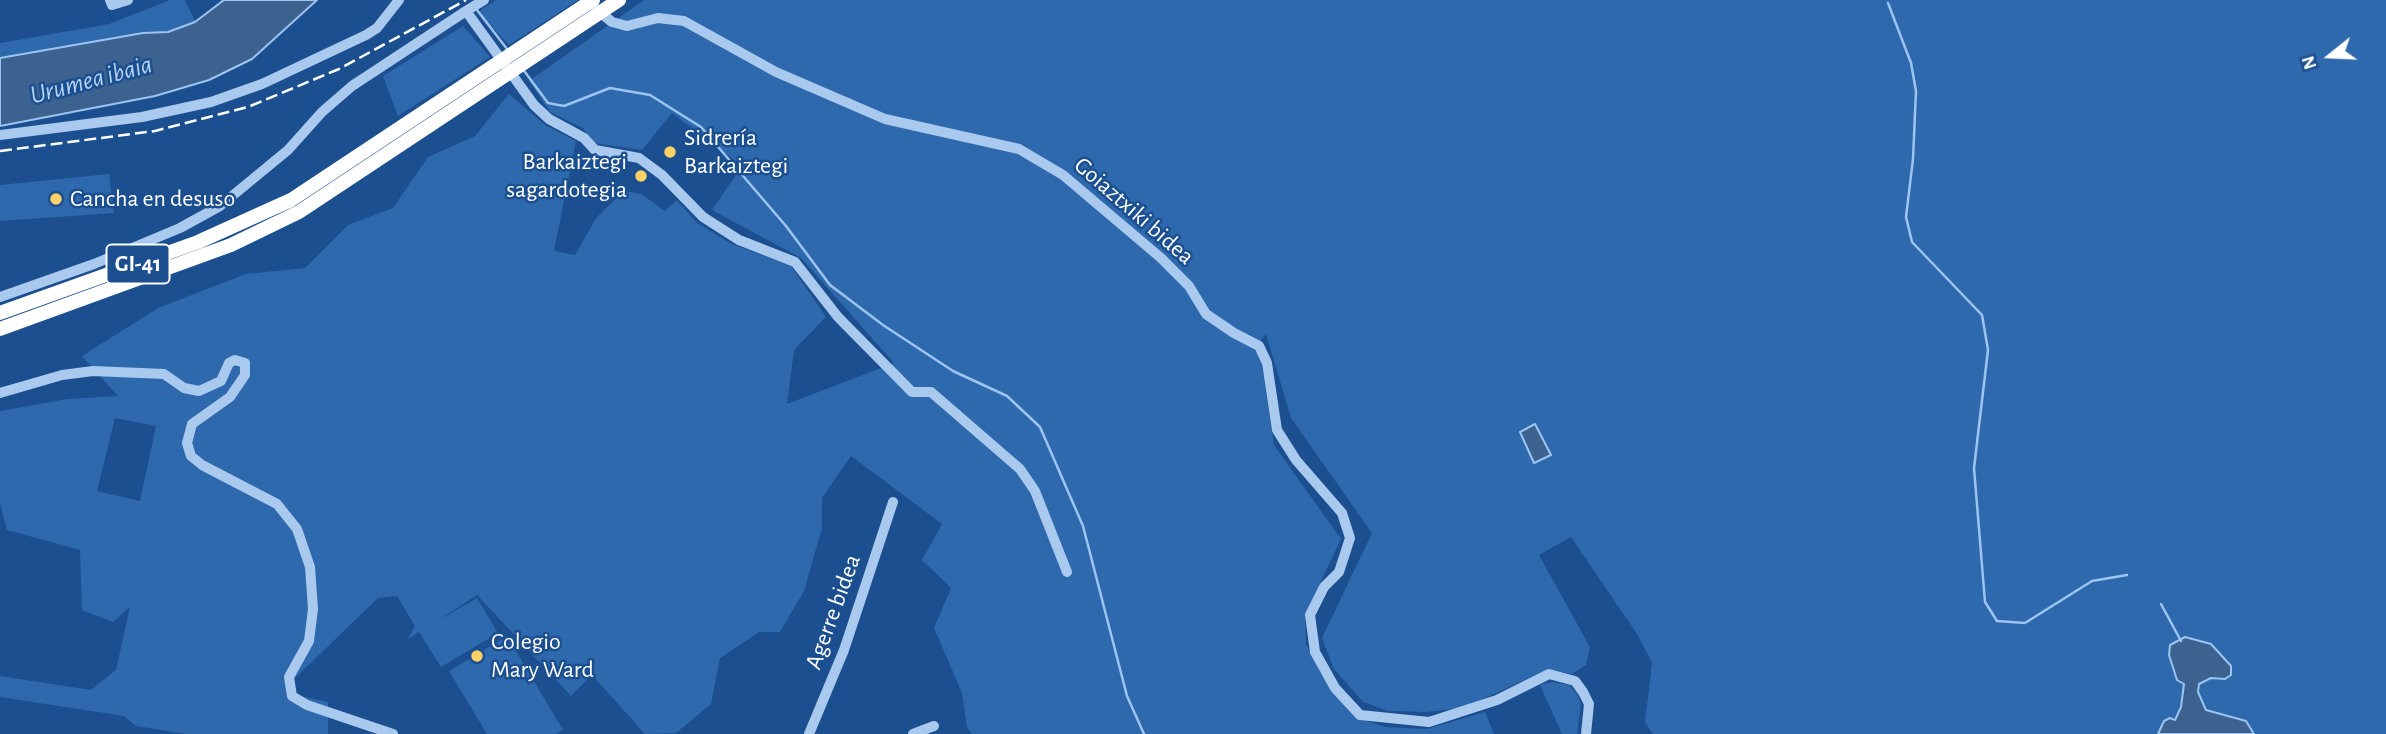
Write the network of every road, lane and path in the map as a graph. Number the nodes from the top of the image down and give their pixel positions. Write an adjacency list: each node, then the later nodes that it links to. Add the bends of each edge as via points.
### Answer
1 (110, 0): 2 (street, via 112,5)
2 (128, 0)
3 (399, 0): 10 (street, via 377,28 262,84 212,102 142,117)
4 (484, 0): 8 (street)
5 (584, 0): 21 (street, Goiaztxiki bidea, via 612,22 627,26 658,18 684,21 776,72 885,119 1019,149 1063,176 1161,258 1189,286 1206,314 1259,346 1267,363 1277,430 1296,460 1342,513 1350,538 1339,572 1324,587 1310,615 1314,652 1335,688 1360,715 1429,722 1497,700 1549,674 1575,681 1583,692 1589,704)
6 (593, 0): 9 (highway, GI-41)
7 (618, 0): 9 (highway, GI-41)
8 (466, 11): 11 (street, via 352,86 288,150 220,206 94,264); 16 (street, via 549,119 596,150 639,158 703,217 739,240 795,262 838,317 912,392 931,392 1020,469 1035,491)
9 (473, 90): 12 (highway, GI-41, via 264,214); 13 (highway, GI-41, via 329,194 269,228)
10 (0, 135)
11 (0, 297)
12 (0, 313)
13 (0, 329)
14 (0, 393): 18 (street, via 93,371 164,374 184,388 200,391 221,382 229,363 245,363 245,375 230,397 189,429 191,456 277,504 296,529 310,568 313,609 309,641 289,677 292,696)
15 (893, 502): 19 (street, Agerre bidea, via 844,650)
16 (1067, 572)
17 (934, 726): 20 (street)
18 (393, 734)
19 (809, 734)
20 (913, 734)
21 (1586, 734)

